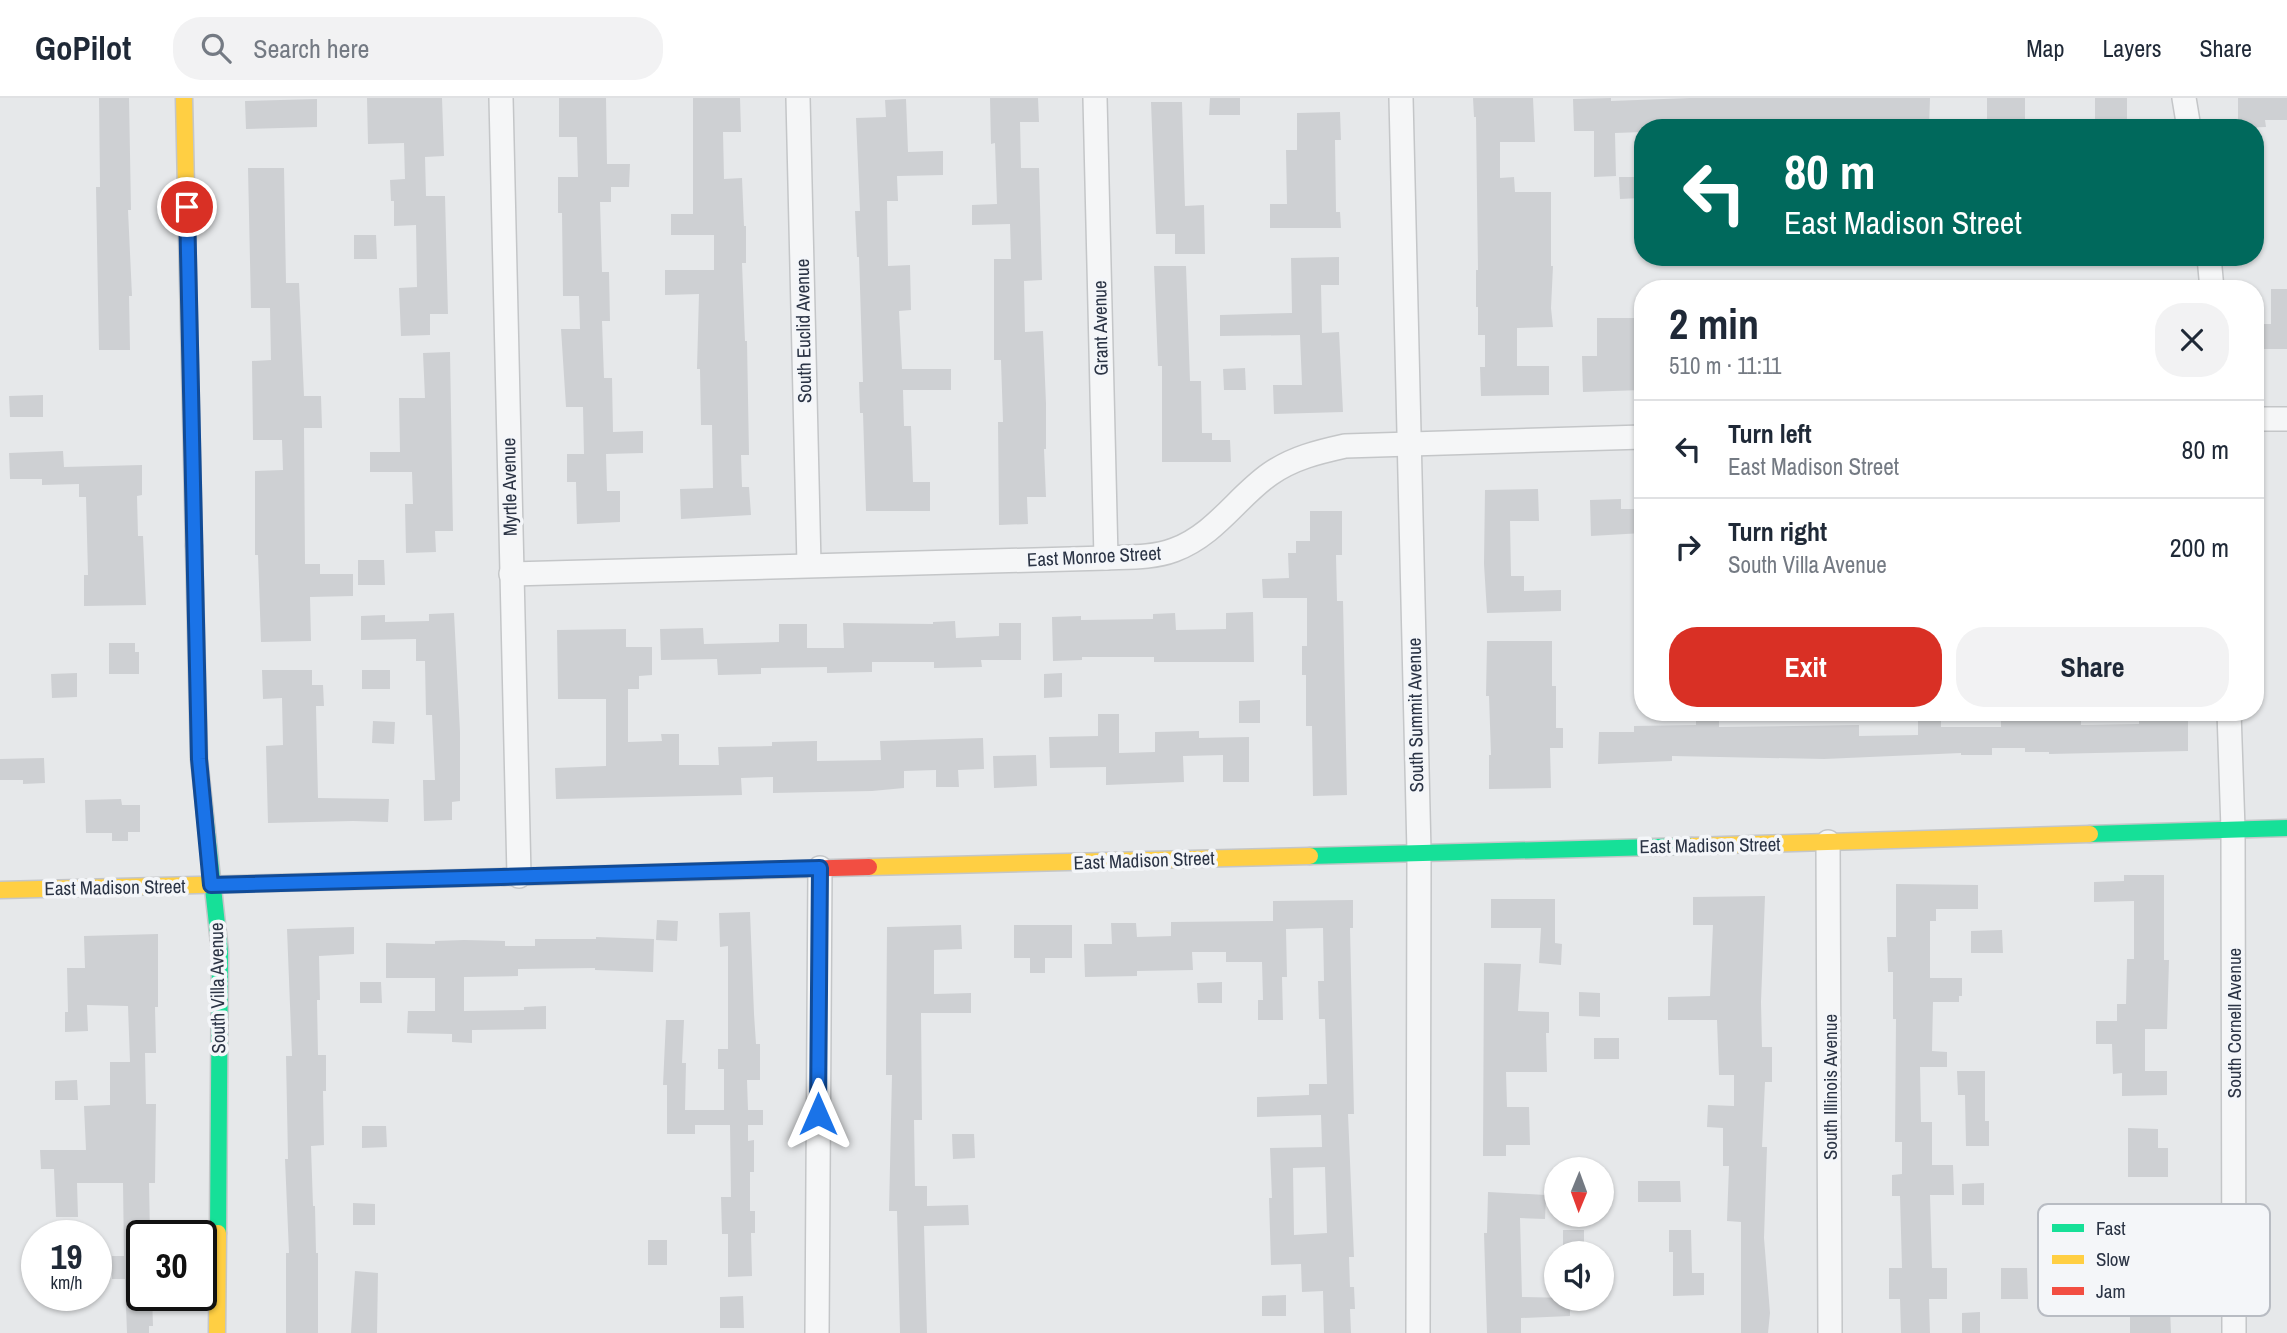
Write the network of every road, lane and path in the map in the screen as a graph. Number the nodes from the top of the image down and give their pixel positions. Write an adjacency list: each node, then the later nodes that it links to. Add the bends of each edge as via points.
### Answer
1 (184, 98): 22 (street, South Villa Avenue, via 199,759)
2 (502, 98): 14 (street, Myrtle Avenue)
3 (798, 98): 13 (street, South Euclid Avenue)
4 (1095, 98): 12 (street, Grant Avenue)
5 (1401, 98): 11 (street, South Summit Avenue)
6 (2183, 98): 7 (street)
7 (2187, 119)
8 (2264, 419): 9 (street)
9 (2287, 419)
10 (1634, 437): 11 (street, East Monroe Street)
11 (1409, 443): 12 (street, East Monroe Street, via 1345,446 1313,453 1268,475 1216,525 1176,550); 19 (street, South Summit Avenue)
12 (1105, 558): 13 (street, East Monroe Street)
13 (809, 565): 14 (street, East Monroe Street)
14 (511, 574): 21 (street, Myrtle Avenue)
15 (2229, 721): 17 (street, South Cornell Avenue)
16 (2287, 828): 17 (street, East Madison Street)
17 (2233, 829): 18 (street, East Madison Street); 24 (street, South Cornell Avenue)
18 (1828, 842): 19 (street, East Madison Street); 28 (street, South Illinois Avenue)
19 (1419, 852): 20 (street, East Madison Street); 27 (street, South Summit Avenue)
20 (820, 868): 21 (street, East Madison Street); 26 (street)
21 (519, 876): 22 (street, East Madison Street)
22 (211, 885): 23 (street, East Madison Street); 25 (street, South Villa Avenue, via 220,952)
23 (0, 890)
24 (2234, 1204)
25 (216, 1333)
26 (817, 1333)
27 (1418, 1333)
28 (1830, 1333)

